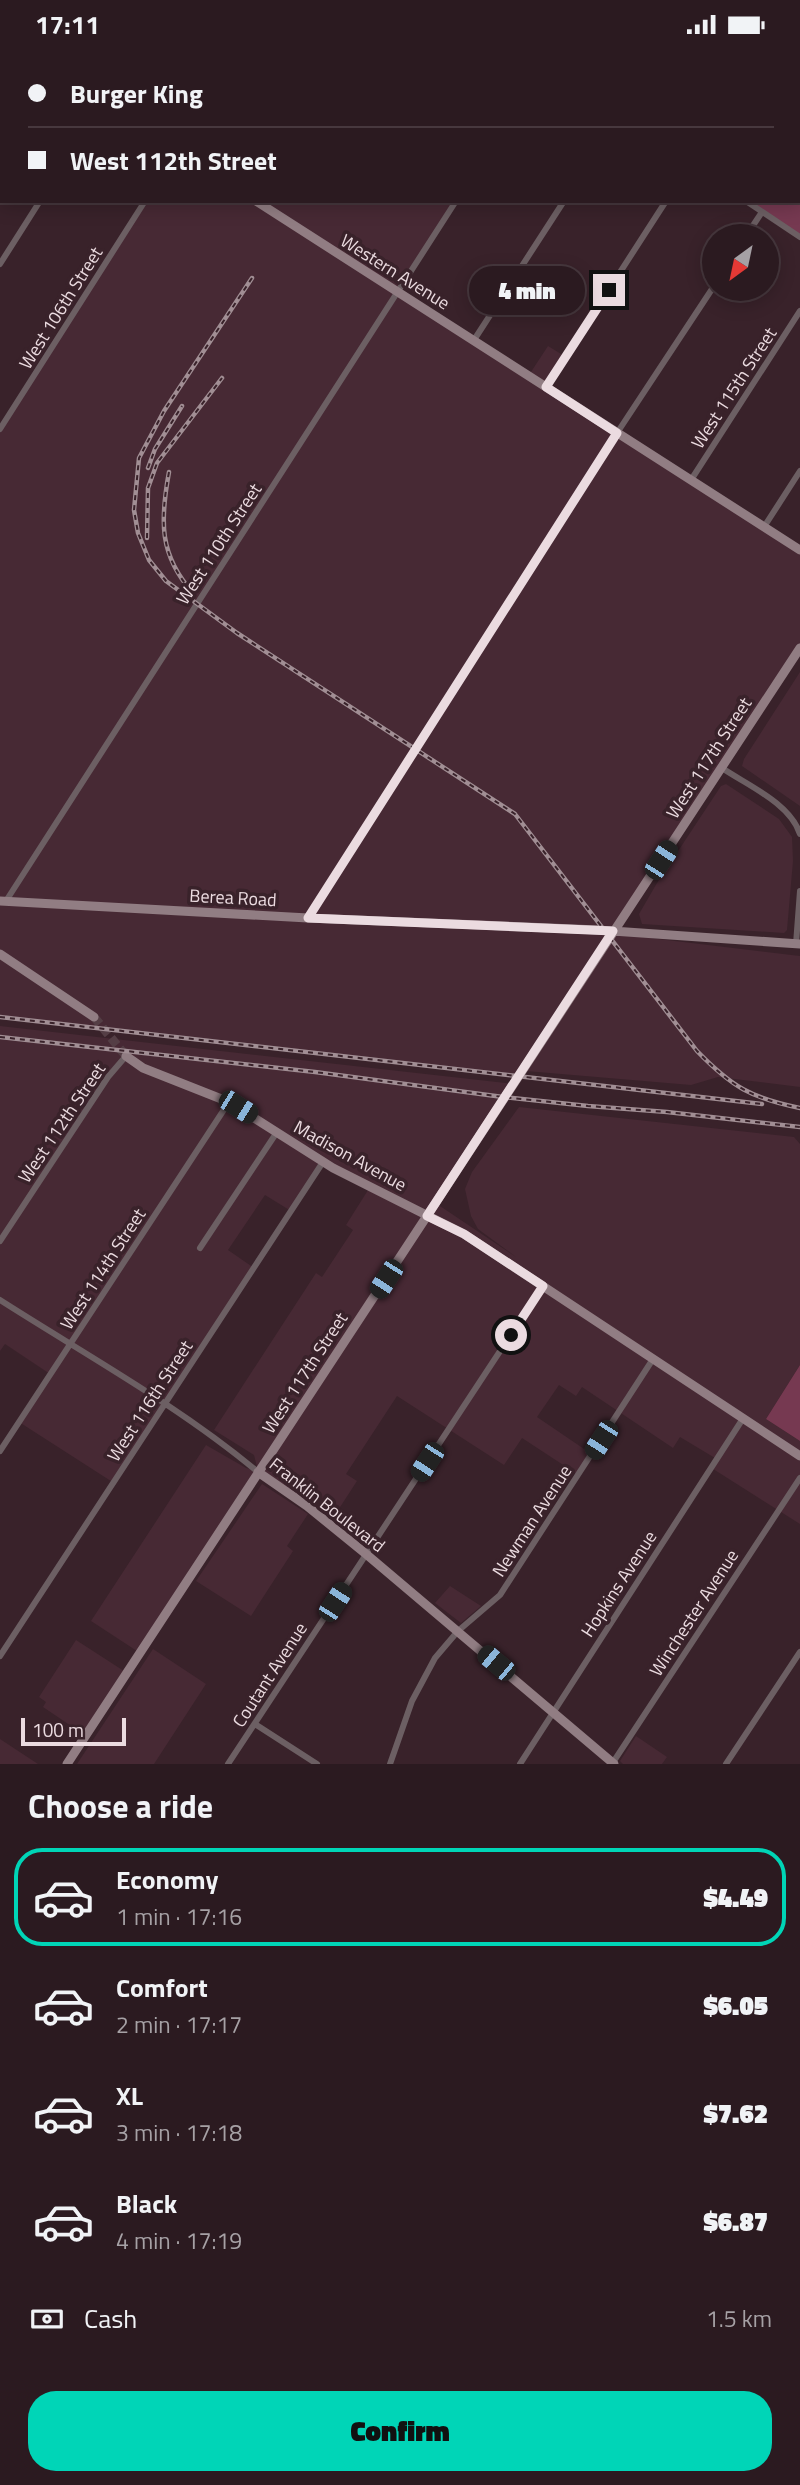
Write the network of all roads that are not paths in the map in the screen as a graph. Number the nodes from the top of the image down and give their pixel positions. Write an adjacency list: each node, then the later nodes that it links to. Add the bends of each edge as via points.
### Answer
1 (39, 203): 11 (street)
2 (144, 203): 17 (street, West 106th Street)
3 (259, 203): 12 (main road, Western Avenue)
4 (455, 203): 12 (street, West 110th Street)
5 (563, 203): 15 (street)
6 (665, 203): 16 (street)
7 (749, 203): 8 (street)
8 (762, 212): 9 (street); 10 (street)
9 (754, 224)
10 (800, 237)
11 (0, 264)
12 (397, 292): 15 (main road, Western Avenue); 27 (street, West 110th Street)
13 (704, 301): 18 (street)
14 (800, 311): 20 (street, West 115th Street)
15 (474, 340): 16 (main road, Western Avenue)
16 (546, 387): 18 (main road, Western Avenue)
17 (0, 429)
18 (617, 433): 20 (main road, Western Avenue); 28 (street)
19 (800, 471): 21 (street)
20 (691, 480): 21 (main road, Western Avenue)
21 (764, 527): 22 (main road, Western Avenue)
22 (800, 550)
23 (800, 647): 24 (main road, West 117th Street)
24 (722, 768): 25 (street, via 779,806); 29 (main road, West 117th Street)
25 (800, 834)
26 (800, 891): 30 (street)
27 (3, 901): 28 (main road, Berea Road)
28 (308, 918): 29 (main road, Berea Road)
29 (613, 931): 30 (main road, Berea Road); 37 (main road, West 117th Street)
30 (798, 944)
31 (0, 954): 32 (main road)
32 (94, 1017)
33 (126, 1056): 34 (main road, Madison Avenue, via 143,1068); 38 (street, West 112th Street)
34 (229, 1102): 35 (main road, Madison Avenue); 42 (street, West 114th Street)
35 (276, 1132): 36 (main road, Madison Avenue); 39 (street)
36 (323, 1162): 37 (main road, Madison Avenue); 44 (street, West 116th Street)
37 (427, 1216): 40 (main road, Madison Avenue, via 464,1234); 48 (main road, West 117th Street)
38 (0, 1241)
39 (200, 1248)
40 (543, 1286): 43 (main road, Madison Avenue); 50 (street, Coutant Avenue)
41 (0, 1300): 42 (street, Franklin Boulevard)
42 (70, 1345): 44 (street, Franklin Boulevard); 46 (street, West 114th Street)
43 (653, 1359): 45 (main road, Madison Avenue); 51 (street, Newman Avenue, via 500,1595)
44 (165, 1405): 48 (street, Franklin Boulevard); 53 (street, West 116th Street)
45 (742, 1420): 47 (main road, Madison Avenue); 54 (street, Hopkins Avenue)
46 (0, 1451)
47 (800, 1456)
48 (258, 1472): 50 (main road, Franklin Boulevard); 56 (main road, West 117th Street)
49 (800, 1478): 61 (street, Winchester Avenue)
50 (366, 1554): 51 (main road, Franklin Boulevard); 55 (street, Coutant Avenue)
51 (458, 1631): 54 (main road, Franklin Boulevard); 59 (street, Newman Avenue, via 435,1658 412,1701)
52 (800, 1652): 62 (street)
53 (0, 1656)
54 (554, 1712): 60 (street, Hopkins Avenue); 61 (main road, Franklin Boulevard)
55 (255, 1724): 57 (street, Coutant Avenue); 58 (street)
56 (67, 1764)
57 (228, 1764)
58 (317, 1764)
59 (390, 1764)
60 (520, 1764)
61 (613, 1764)
62 (726, 1764)

